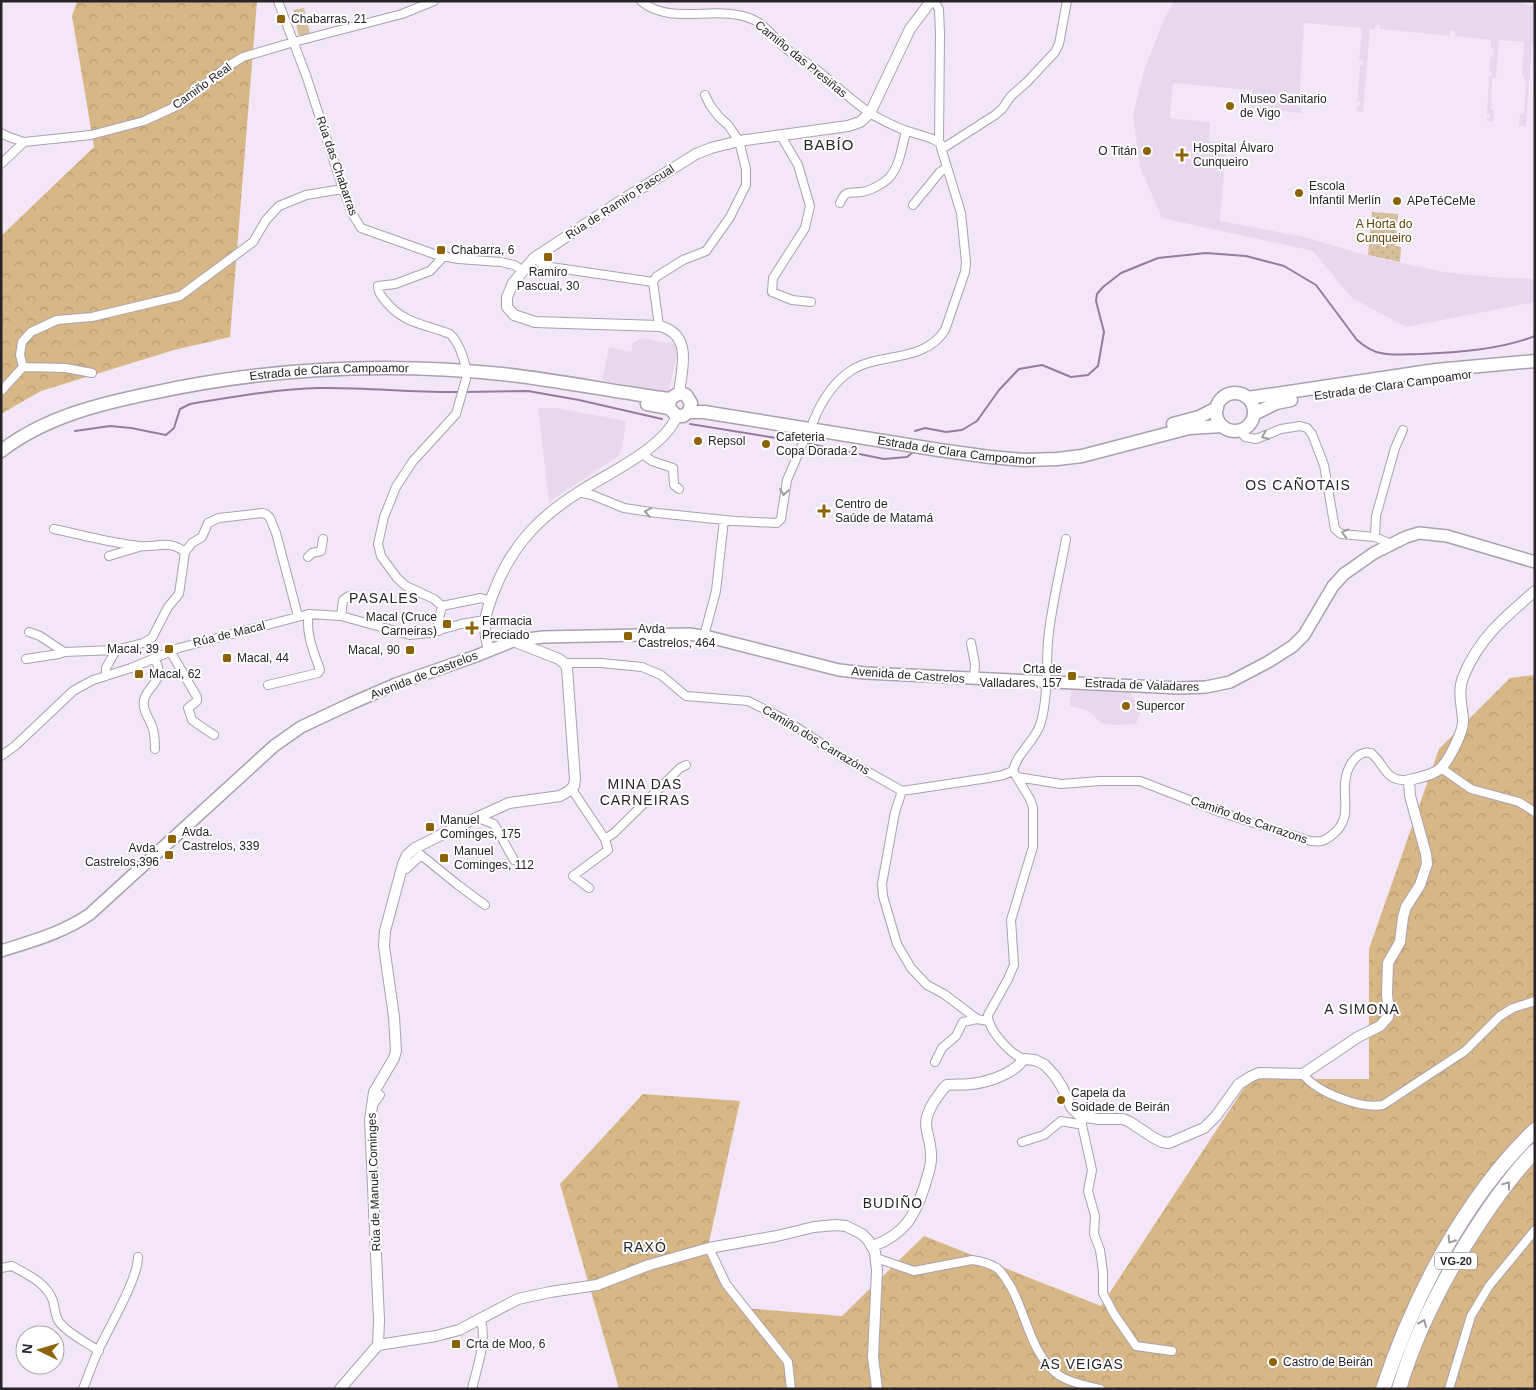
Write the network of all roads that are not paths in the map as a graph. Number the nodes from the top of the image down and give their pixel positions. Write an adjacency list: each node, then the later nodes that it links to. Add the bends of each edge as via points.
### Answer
1 (278, 1): 6 (street, Rúa das Chabarras)
2 (434, 1): 6 (street, Camiño Real, via 402,14)
3 (641, 1): 8 (street, Camiño das Presiñas, via 658,12 727,12 754,20 787,50 815,68)
4 (933, 1): 8 (street, via 910,29); 12 (street, via 939,9)
5 (1067, 1): 12 (street, via 1055,52 995,116 945,147)
6 (294, 42): 13 (street, Camiño Real, via 243,57 181,104 144,121 90,134); 17 (street, Rúa das Chabarras)
7 (705, 95): 14 (street)
8 (870, 113): 9 (street, Camiño das Presiñas); 11 (street, Rúa de Ramiro Pascual, via 860,122 848,126)
9 (906, 131): 12 (street, Camiño das Presiñas); 18 (street, via 896,168 890,176 862,192 848,193)
10 (1, 133): 13 (street, Camiño Real)
11 (781, 136): 14 (street, Rúa de Ramiro Pascual); 24 (street, via 798,165 810,206 805,228 773,278 772,292 792,300)
12 (939, 141): 16 (street)
13 (24, 142): 15 (street)
14 (739, 142): 21 (street, Rúa de Ramiro Pascual, via 711,148 683,162); 23 (street, via 746,169 746,185 725,226 704,253 683,260)
15 (1, 164)
16 (947, 167): 19 (street); 39 (street, via 961,213 966,262 945,330 940,339 911,354 852,370 824,399)
17 (343, 189): 20 (street, Rúa das Chabarras, via 361,228); 28 (street, via 306,195 279,206 253,242 180,296 92,317 57,320 31,332 22,342)
18 (840, 203)
19 (913, 205)
20 (444, 256): 22 (street, Rúa das Chabarras, via 501,262); 31 (street, via 430,271 395,284 378,286 378,291 402,317 456,339)
21 (534, 258): 22 (street, Rúa de Ramiro Pascual); 23 (street, via 544,266)
22 (522, 270): 25 (street, Rúa de Ramiro Pascual, via 506,297 508,308 519,318 564,324)
23 (653, 282): 25 (street)
24 (811, 302)
25 (659, 326): 35 (street, via 676,333 682,344)
26 (1535, 355): 32 (main road, Estrada de Clara Campoamor, via 1373,373)
27 (1535, 361): 32 (main road, Estrada de Clara Campoamor)
28 (22, 367): 30 (street); 33 (street)
29 (1535, 368): 37 (main road, Estrada de Clara Campoamor, via 1359,388 1276,403)
30 (92, 372)
31 (466, 379): 35 (main road, Estrada de Clara Campoamor, via 553,381); 42 (main road, Estrada de Clara Campoamor, via 363,368 269,374 185,386 71,414 30,431); 44 (main road, Estrada de Clara Campoamor, via 340,376 205,390 74,421 34,438); 61 (street, via 456,414 413,461 396,487 378,544 381,556 397,578)
32 (1352, 381): 34 (main road, Estrada de Clara Campoamor)
33 (2, 390)
34 (1248, 398): 36 (main road, Estrada de Clara Campoamor, via 1238,393 1227,395); 37 (main road)
35 (679, 405): 39 (main road, Estrada de Clara Campoamor, via 717,407); 43 (street, via 663,437)
36 (1217, 408): 38 (main road); 39 (main road, Estrada de Clara Campoamor, via 1199,417 1106,444 1033,452)
37 (1254, 414): 40 (main road, Estrada de Clara Campoamor, via 1250,424)
38 (1222, 426): 39 (main road, Estrada de Clara Campoamor, via 1189,428 1082,456 1024,460 990,458); 40 (main road, Estrada de Clara Campoamor)
39 (809, 430): 47 (street, one-way to 47, via 787,480 779,522)
40 (1240, 430): 49 (street, one-way to 40, via 1341,534 1335,529 1324,465 1307,428 1281,429 1256,439 1245,437)
41 (1403, 430): 49 (street, via 1376,516)
42 (1, 451)
43 (641, 453): 45 (street, via 673,468 674,485); 46 (street)
44 (1, 460)
45 (679, 489)
46 (578, 492): 47 (street, one-way to 46, via 624,508); 60 (street, via 543,518 518,545 505,565)
47 (724, 520): 68 (street, via 716,591)
48 (54, 529): 53 (street)
49 (1375, 537): 52 (street)
50 (1066, 539): 80 (street, via 1052,611)
51 (323, 540): 56 (street, via 322,551)
52 (1391, 544): 57 (main road, Estrada de Valadares, via 1419,533 1430,533); 80 (main road, Estrada de Valadares, via 1358,564 1333,586 1294,646 1230,682 1180,688)
53 (141, 546): 54 (street, via 167,544); 55 (street)
54 (185, 552): 63 (street, via 202,537 208,523 219,518 266,514 276,533); 71 (street, via 179,594 156,633 143,642)
55 (109, 556)
56 (308, 557)
57 (1535, 562)
58 (1535, 590): 86 (street, via 1492,628 1474,655 1460,684 1461,733)
59 (349, 596): 64 (street, via 343,600)
60 (490, 601): 61 (street, via 481,598); 65 (street)
61 (442, 606): 66 (street)
62 (309, 614): 63 (street, Rúa de Macal); 64 (street, Rúa de Macal); 81 (street, via 310,637 320,670)
63 (298, 616): 73 (street, Rúa de Macal)
64 (341, 616): 66 (street, Rúa de Macal, via 410,635)
65 (485, 620): 66 (street, Rúa de Macal); 72 (street)
66 (439, 631)
67 (29, 632): 74 (street)
68 (704, 636): 69 (main road, Avenida de Castrelos, via 596,635); 79 (main road, Avenida de Castrelos, via 847,671)
69 (513, 641): 72 (main road, Avenida de Castrelos); 77 (street)
70 (971, 643): 79 (street)
71 (116, 650): 74 (street); 78 (street, via 106,668)
72 (489, 650): 98 (main road, Avenida de Castrelos, via 396,684 291,733 90,914 58,932)
73 (170, 651): 75 (street, Rúa de Macal); 82 (street, via 198,697 188,708 192,720)
74 (64, 652): 76 (street)
75 (154, 658): 78 (street, Rúa de Macal); 83 (street, via 158,679 146,694 144,706 154,733)
76 (26, 659)
77 (564, 663): 89 (street, via 576,779); 90 (street, Camiño dos Carrazóns, via 642,667 661,675 686,696 748,701 784,719)
78 (106, 676): 84 (street, Rúa de Macal, via 73,691)
79 (974, 679): 80 (main road, Avenida de Castrelos)
80 (1045, 682): 87 (street, via 1039,729 1014,764)
81 (268, 685)
82 (214, 735)
83 (155, 749)
84 (1, 756)
85 (686, 766): 93 (street, via 680,768 614,834)
86 (1441, 768): 88 (street); 91 (street, via 1472,789 1519,802)
87 (1015, 774): 88 (street, Camiño dos Carrazons, via 1061,784 1140,781 1220,812 1320,842 1340,828 1344,820 1346,776 1361,753 1371,753 1391,777); 90 (street); 101 (street, via 1033,808 1033,847 1011,920 1014,965 988,1015)
88 (1408, 780): 104 (street, via 1427,864 1420,885 1406,907 1400,942 1388,963 1388,1018)
89 (571, 788): 92 (street, Rúa de Manuel Cominges, via 560,796 509,803); 93 (street)
90 (902, 791): 100 (street, via 882,873 883,896 897,944 911,968 927,985)
91 (1535, 812)
92 (478, 818): 94 (street, via 494,824); 95 (street, Rúa de Manuel Cominges, via 415,848)
93 (605, 839): 96 (street, via 608,850 573,876)
94 (514, 860)
95 (402, 869): 97 (street, via 420,855); 106 (street, Rúa de Manuel Cominges, via 384,946 396,1051 374,1092)
96 (589, 888)
97 (485, 905)
98 (1, 951)
99 (1535, 1000): 104 (street, via 1500,1016 1465,1051 1384,1105 1346,1100 1317,1087)
100 (977, 1019): 101 (street); 103 (street, via 963,1022 956,1036 942,1048)
101 (988, 1021): 102 (street, via 999,1038)
102 (1024, 1059): 107 (street, via 1045,1065); 112 (street, via 998,1076 944,1087 926,1117 931,1161 916,1210 905,1226 885,1242)
103 (934, 1062)
104 (1303, 1074): 107 (street, via 1259,1073 1250,1077 1239,1084 1204,1128 1169,1143 1123,1119)
105 (380, 1095): 106 (street)
106 (371, 1105): 118 (street, Rúa de Manuel Cominges)
107 (1081, 1119): 109 (street, via 1078,1124 1061,1121 1044,1135); 120 (street, via 1092,1170 1088,1191 1095,1216 1094,1234 1100,1250 1103,1293 1136,1346)
108 (1535, 1130): 127 (highway, VG-20, one-way to 127, via 1477,1198 1441,1257 1404,1330)
109 (1022, 1142)
110 (1535, 1151): 128 (highway, VG-20, one-way to 110, via 1422,1325 1442,1284 1484,1214)
111 (1535, 1230): 129 (street, via 1489,1286 1472,1316)
112 (873, 1246): 113 (street, via 855,1230 824,1225); 115 (street)
113 (709, 1248): 117 (street, via 649,1265 597,1285 518,1299); 124 (street, via 736,1298 786,1358)
114 (138, 1257): 119 (street, via 128,1289)
115 (876, 1258): 125 (street, via 874,1358); 126 (street, via 914,1271 972,1260 998,1269 1013,1291 1047,1364 1066,1379)
116 (1, 1268): 119 (street, via 12,1266 36,1279 52,1299 58,1322)
117 (481, 1320): 118 (street, via 436,1336); 123 (street, via 481,1352)
118 (378, 1345): 122 (street)
119 (99, 1350): 121 (street)
120 (1172, 1351)
121 (82, 1389)
122 (340, 1389)
123 (472, 1389)
124 (791, 1389)
125 (877, 1389)
126 (1100, 1389)
127 (1383, 1389)
128 (1399, 1389)
129 (1449, 1389)

